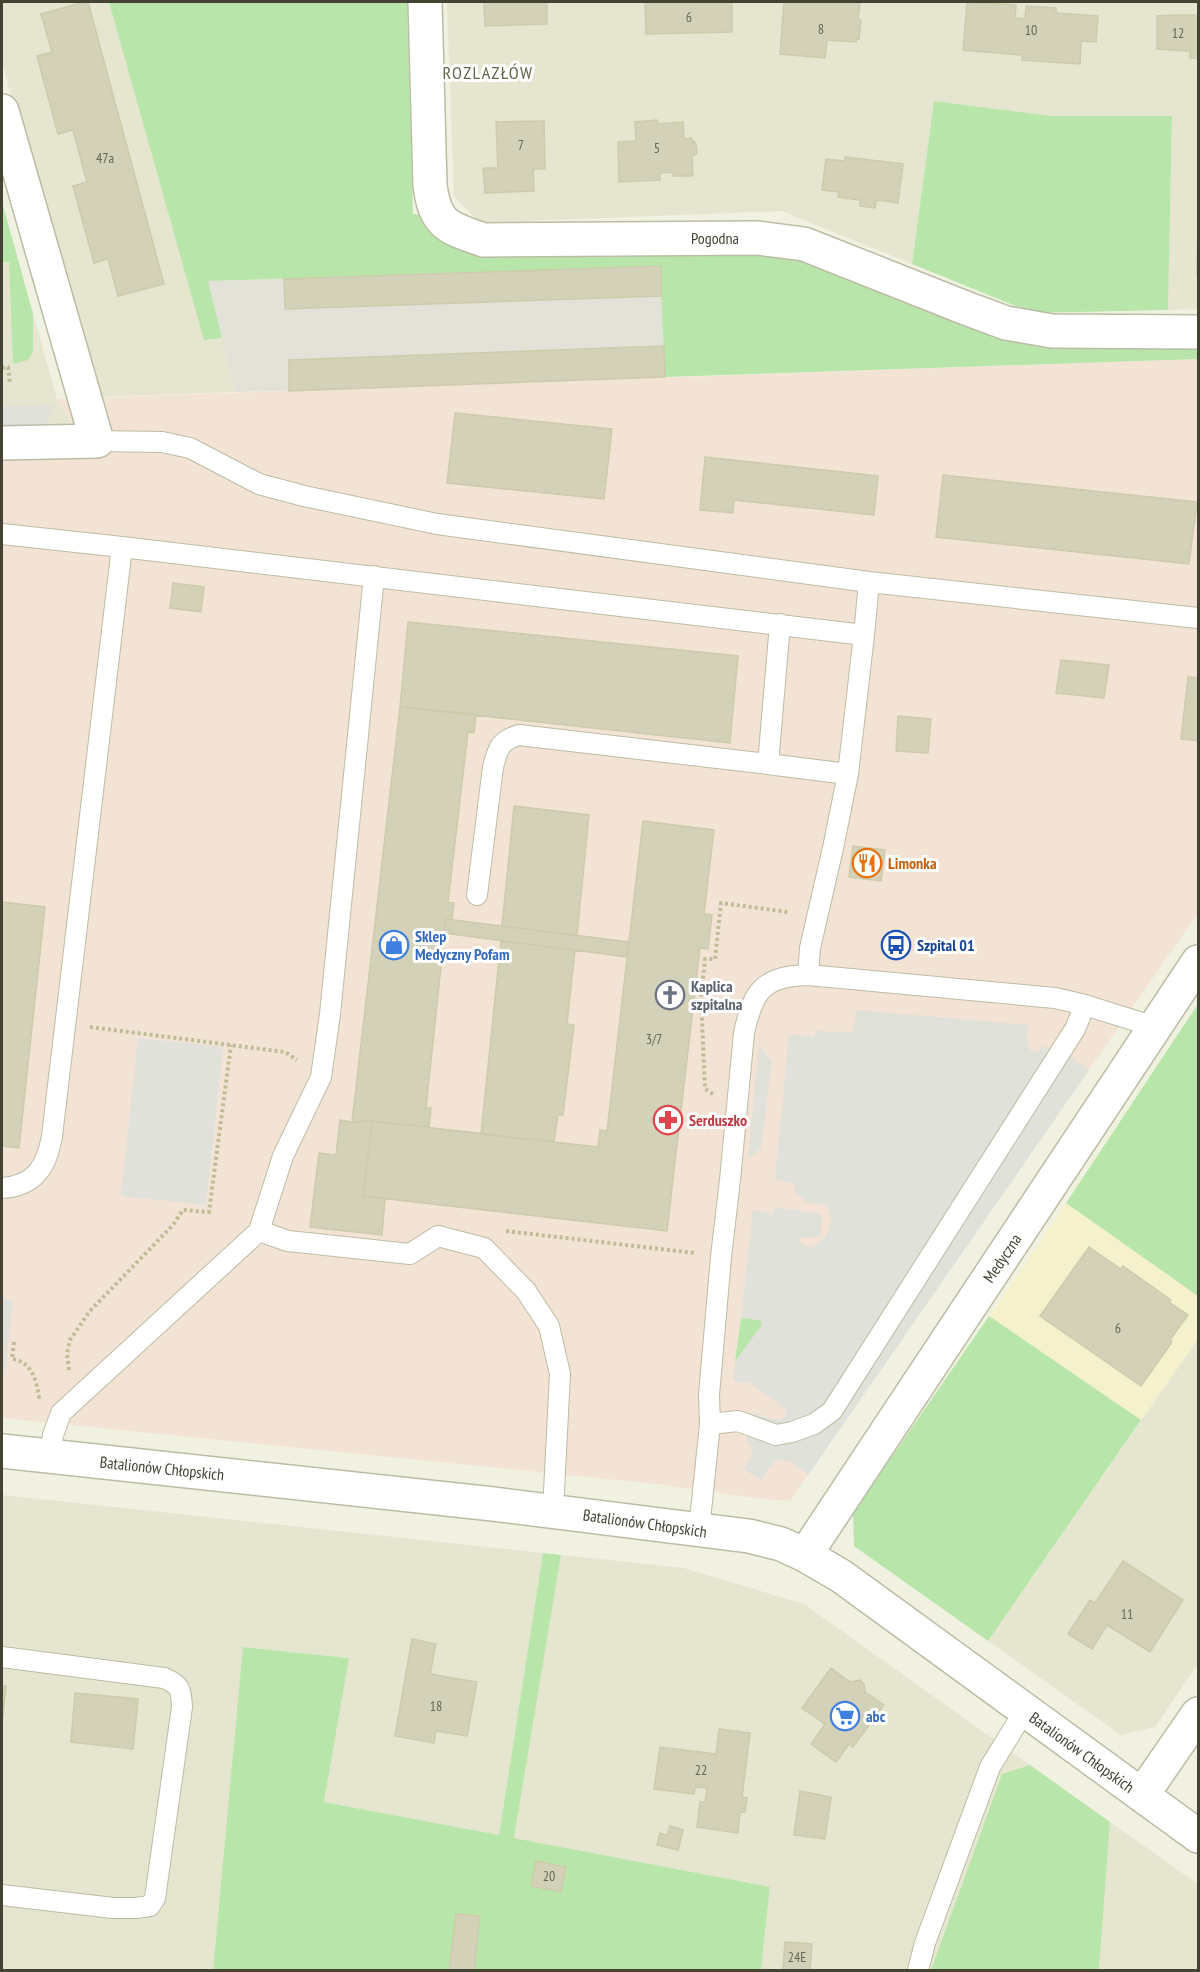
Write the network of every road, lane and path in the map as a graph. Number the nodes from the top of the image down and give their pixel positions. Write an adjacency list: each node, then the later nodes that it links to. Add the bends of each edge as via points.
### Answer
1 (425, 2): 3 (street, Pogodna, via 430,185 438,216 452,229 484,240 757,238 804,244 1006,323 1052,331)
2 (2, 111): 6 (street)
3 (1198, 332)
4 (2, 368): 5 (path, via 8,367)
5 (10, 384)
6 (97, 441): 7 (street); 11 (lane, via 162,442 190,448 259,484 437,524)
7 (2, 442)
8 (2, 534): 9 (lane)
9 (122, 547): 10 (lane); 22 (lane)
10 (374, 576): 13 (lane); 25 (lane)
11 (869, 582): 12 (lane); 14 (lane)
12 (1198, 618)
13 (780, 624): 14 (lane); 15 (lane)
14 (864, 634): 16 (lane)
15 (768, 764): 16 (lane); 17 (lane, via 519,735 508,739 499,747 494,767)
16 (848, 774): 20 (lane, via 810,948)
17 (477, 895)
18 (788, 912): 26 (path, via 721,903 715,959 705,959 701,997 705,1089)
19 (1198, 962): 23 (street, Medyczna)
20 (808, 975): 21 (lane, via 1055,998); 34 (lane, via 787,975 758,993 744,1033 721,1257)
21 (1085, 1005): 23 (lane); 34 (lane, via 1075,1029 832,1412 814,1424 776,1435 738,1421)
22 (66, 1023): 24 (path); 27 (lane, via 49,1155 39,1172 24,1183)
23 (1155, 1027): 39 (street, Medyczna)
24 (231, 1045): 25 (path, via 285,1052); 32 (path, via 209,1212 183,1210 89,1312 70,1340)
25 (321, 1077): 28 (lane, via 283,1156)
26 (716, 1096)
27 (2, 1188)
28 (259, 1231): 36 (lane, via 61,1413); 37 (lane, via 288,1241 410,1254 438,1236 484,1248 526,1291 549,1326 560,1374)
29 (500, 1231): 30 (path)
30 (700, 1253)
31 (14, 1342): 33 (path, via 12,1359 30,1367 39,1397)
32 (70, 1373)
33 (47, 1395)
34 (710, 1424): 38 (lane)
35 (2, 1451): 36 (street, Batalionów Chłopskich)
36 (50, 1456): 37 (street, Batalionów Chłopskich)
37 (553, 1511): 38 (street, Batalionów Chłopskich)
38 (699, 1530): 39 (street, Batalionów Chłopskich, via 749,1536)
39 (805, 1555): 41 (street, Batalionów Chłopskich, via 841,1576)
40 (2, 1657): 45 (lane, via 164,1678 175,1682 181,1692 182,1707 155,1898 150,1906 113,1908)
41 (1024, 1710): 43 (street, Batalionów Chłopskich); 46 (lane, via 990,1767)
42 (1198, 1714): 43 (street)
43 (1142, 1795): 44 (street, Batalionów Chłopskich)
44 (1198, 1836)
45 (2, 1895)
46 (918, 1971)

